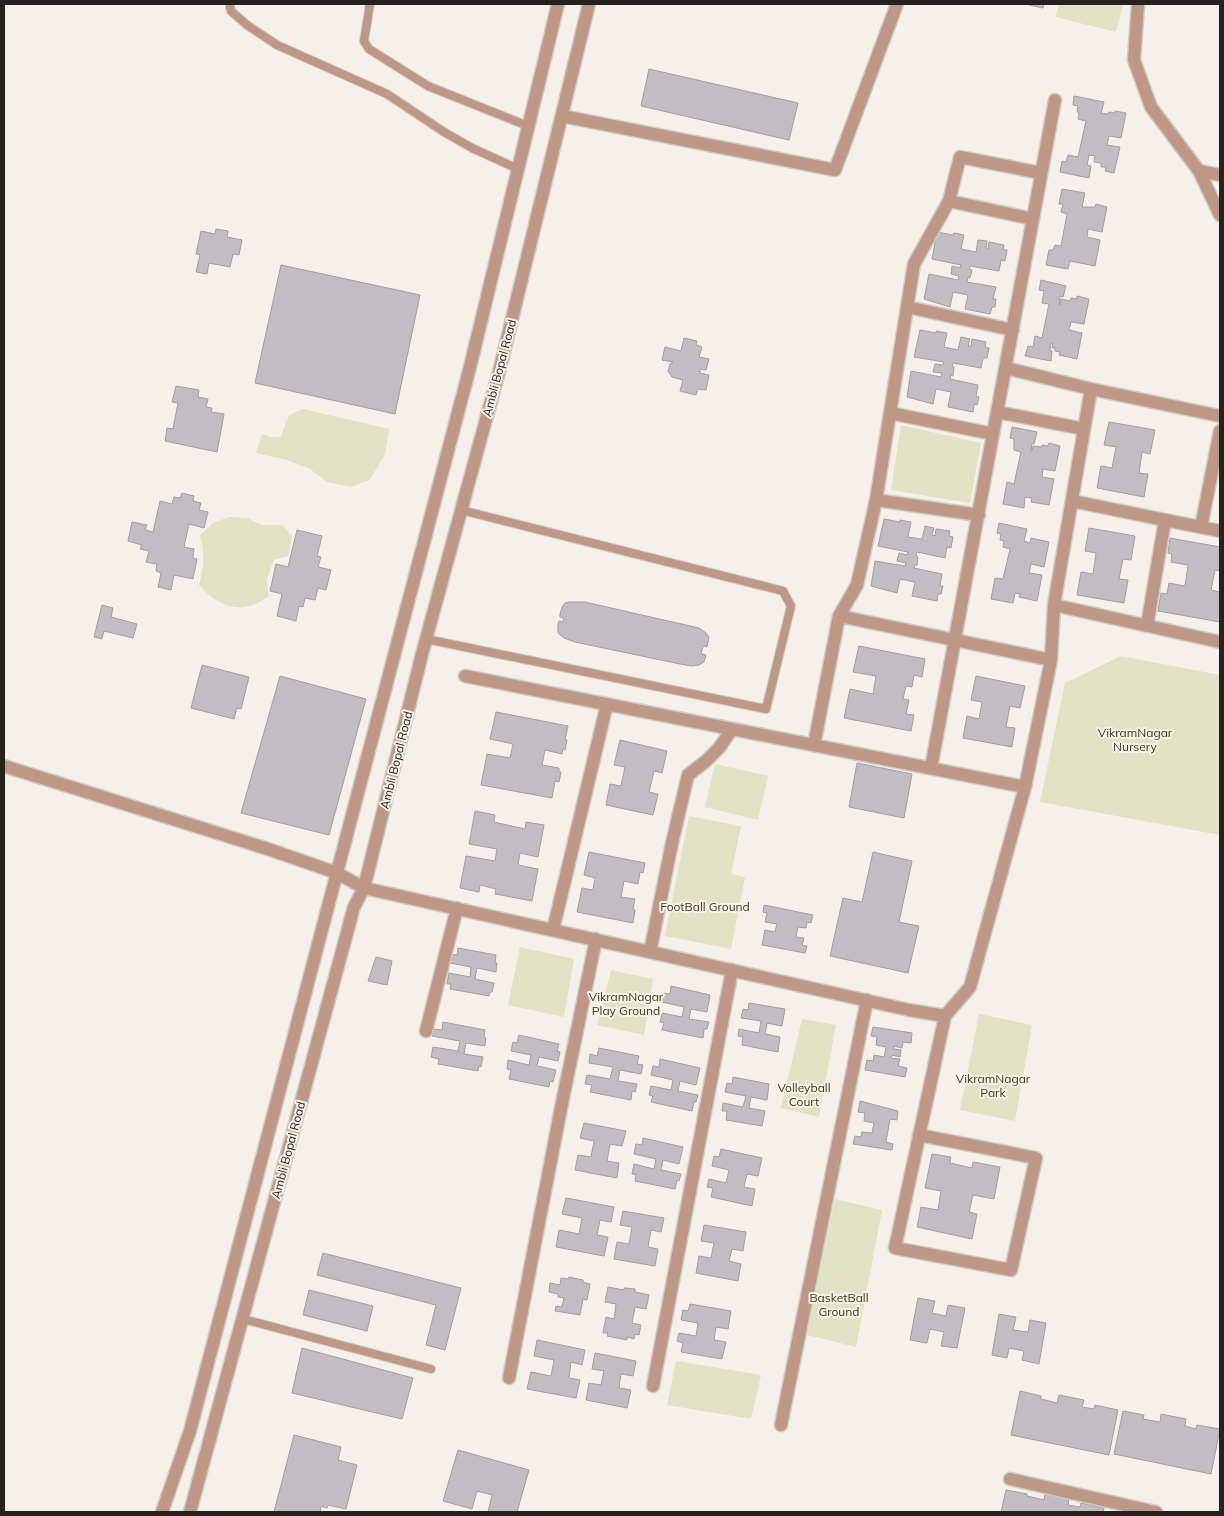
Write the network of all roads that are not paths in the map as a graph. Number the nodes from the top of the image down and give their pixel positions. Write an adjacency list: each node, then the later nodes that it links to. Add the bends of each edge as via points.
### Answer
1 (370, 4): 9 (lane, via 364,41 369,49 428,86)
2 (558, 4): 9 (street, Ambli Bopal Road)
3 (589, 4): 8 (street, Ambli Bopal Road)
4 (897, 4): 8 (street, via 836,170)
5 (1138, 4): 11 (street, via 1134,60 1148,100)
6 (230, 8): 10 (lane, via 247,25 277,45 387,94 444,132)
7 (1055, 100): 12 (street)
8 (562, 116): 29 (street, Ambli Bopal Road, via 500,368)
9 (528, 126): 10 (street, Ambli Bopal Road)
10 (518, 169): 48 (street, Ambli Bopal Road, via 470,367)
11 (1199, 170): 13 (street); 15 (street)
12 (1042, 173): 14 (street, via 960,157); 16 (street)
13 (1220, 175)
14 (949, 201): 16 (street); 17 (street, via 914,264)
15 (1220, 215)
16 (1033, 219): 18 (street)
17 (907, 307): 18 (street); 22 (street)
18 (1013, 330): 19 (street)
19 (1006, 368): 20 (street); 21 (street)
20 (1091, 389): 23 (street); 24 (street)
21 (998, 412): 24 (street); 26 (street)
22 (890, 413): 26 (street); 27 (street)
23 (1220, 416)
24 (1084, 429): 28 (street)
25 (1220, 431): 32 (street)
26 (994, 434): 30 (street)
27 (876, 500): 30 (street); 35 (street, via 857,585)
28 (1072, 501): 31 (street); 34 (street)
29 (461, 510): 37 (street, Ambli Bopal Road); 37 (lane, via 783,591 791,606 766,709)
30 (979, 515): 38 (street)
31 (1165, 520): 32 (street); 36 (street)
32 (1201, 527): 33 (street)
33 (1220, 531)
34 (1054, 605): 36 (street); 40 (street)
35 (839, 616): 38 (street); 44 (street)
36 (1147, 626): 39 (street)
37 (426, 638): 49 (street, Ambli Bopal Road)
38 (956, 640): 40 (street); 46 (street)
39 (1220, 642)
40 (1051, 660): 47 (street)
41 (465, 676): 42 (street)
42 (606, 704): 43 (street); 51 (street)
43 (732, 729): 44 (street); 53 (street, via 719,748 688,775)
44 (814, 745): 46 (street)
45 (4, 766): 48 (street)
46 (931, 768): 47 (street)
47 (1026, 787): 56 (street, via 970,987)
48 (337, 873): 49 (street); 65 (street, Ambli Bopal Road, via 190,1431)
49 (364, 888): 50 (street); 59 (street, Ambli Bopal Road, via 354,907)
50 (457, 908): 51 (street); 57 (street)
51 (553, 930): 52 (street)
52 (596, 940): 53 (street); 61 (street)
53 (650, 952): 54 (street)
54 (732, 970): 55 (street); 62 (street)
55 (867, 1000): 56 (street); 63 (street)
56 (945, 1016): 58 (street)
57 (426, 1031)
58 (919, 1135): 58 (street, via 895,1248 1011,1270 1036,1158)
59 (243, 1319): 60 (lane); 66 (street, Ambli Bopal Road)
60 (430, 1369)
61 (509, 1378)
62 (652, 1386)
63 (781, 1425)
64 (1010, 1479): 67 (street)
65 (162, 1512)
66 (190, 1512)
67 (1156, 1512)

